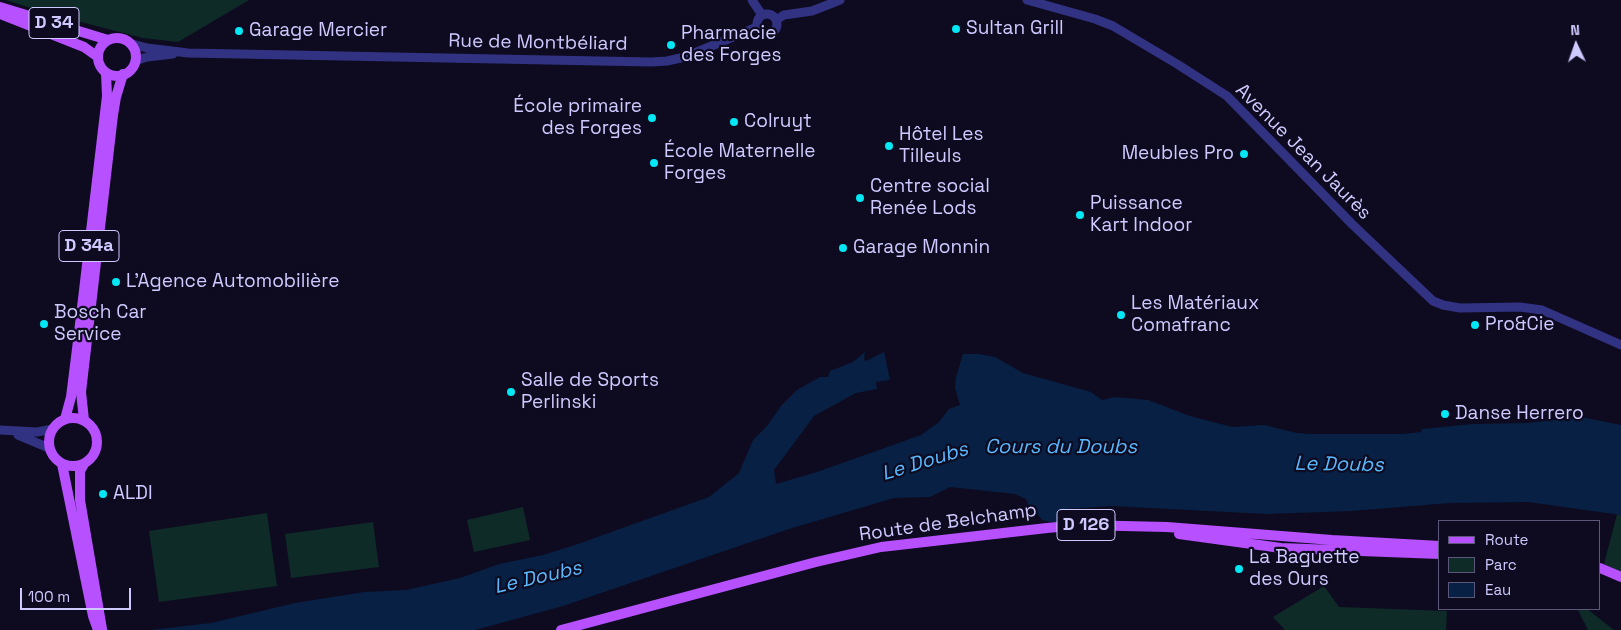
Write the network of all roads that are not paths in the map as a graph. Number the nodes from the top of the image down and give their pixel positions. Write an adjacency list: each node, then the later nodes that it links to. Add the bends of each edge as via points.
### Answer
1 (752, 0): 6 (street)
2 (840, 0): 7 (street)
3 (1027, 0): 18 (street, Avenue Jean Jaurès, via 1113,26 1227,96 1423,294 1442,305 1460,308 1520,306 1542,310)
4 (0, 6): 9 (main road, D 34)
5 (0, 14): 10 (main road, D 34)
6 (762, 14): 7 (street, via 770,14); 8 (street, via 757,20)
7 (776, 20): 8 (street, via 776,27 769,34 760,32)
8 (757, 27): 13 (street, Rue de Montbéliard, via 685,57 667,61)
9 (80, 31): 10 (main road); 11 (main road, D 34)
10 (64, 39): 14 (main road, D 34)
11 (108, 40): 12 (main road, via 119,38); 14 (main road)
12 (129, 43): 13 (street); 15 (main road)
13 (188, 53): 15 (street)
14 (98, 57): 16 (main road)
15 (135, 61): 17 (main road)
16 (106, 72): 17 (main road); 19 (main road, D 34a, via 107,96 78,342)
17 (123, 74): 20 (main road, D 34a, via 113,115 81,392)
18 (1621, 345)
19 (65, 419): 20 (main road); 21 (main road)
20 (84, 420): 25 (main road, via 94,429 98,442 95,454)
21 (53, 429): 22 (street); 23 (main road)
22 (4, 431): 23 (street)
23 (49, 448): 24 (main road)
24 (62, 464): 25 (main road, via 77,467); 32 (main road, via 92,616)
25 (84, 464): 32 (main road, via 80,471 80,500)
26 (1438, 546): 33 (main road, Route de Belchamp / D 126, via 1167,527 1079,525 1047,528 881,547)
27 (1438, 554): 34 (main road, Route de Belchamp / D 126, via 1282,548 1156,531 1043,532 878,552)
28 (1601, 568): 30 (main road)
29 (1601, 574): 31 (main road)
30 (1621, 577)
31 (1621, 582)
32 (100, 629)
33 (561, 630)
34 (587, 630)

